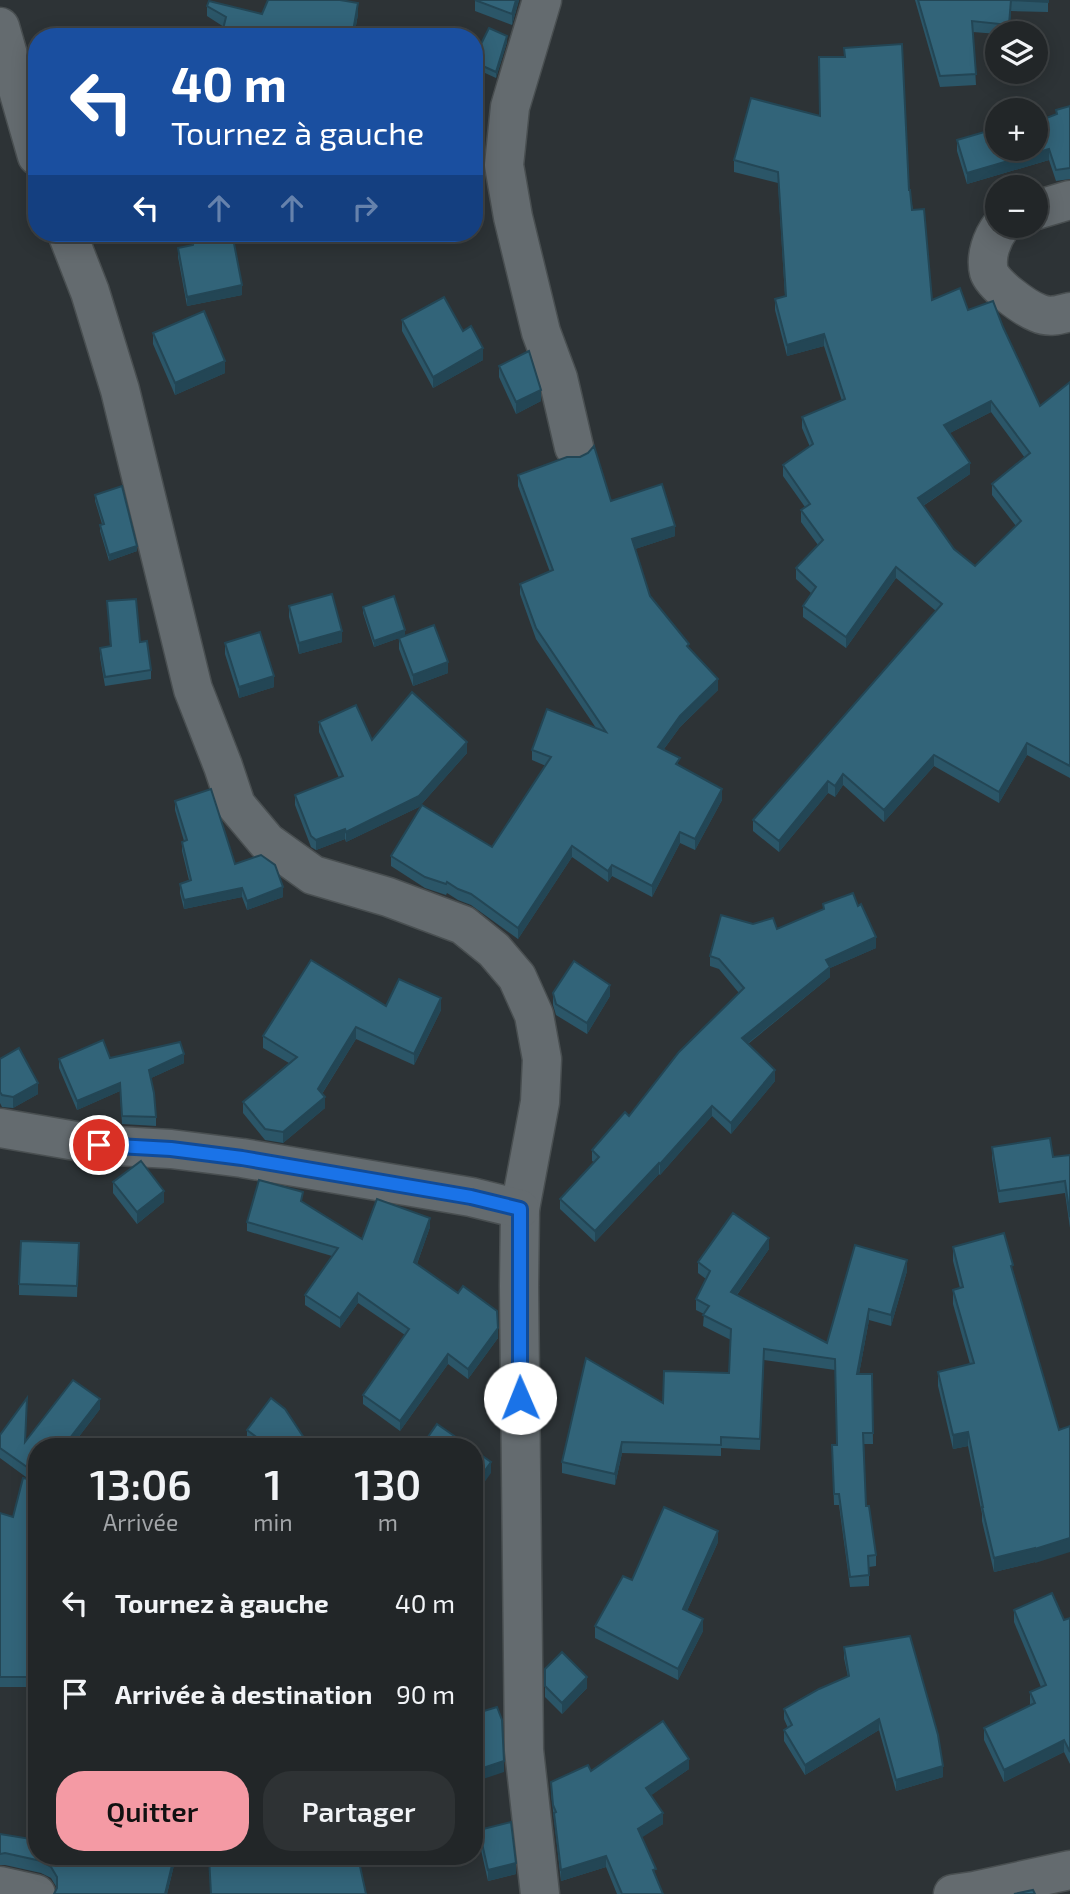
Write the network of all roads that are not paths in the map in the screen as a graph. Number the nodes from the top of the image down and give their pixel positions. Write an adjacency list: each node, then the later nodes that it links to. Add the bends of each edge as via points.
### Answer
1 (542, 0): 9 (street, via 510,107 504,165 541,332 558,377)
2 (0, 27): 3 (street)
3 (28, 125)
4 (1070, 200): 5 (street)
5 (1048, 206)
6 (994, 238): 8 (street, via 988,254 989,274 1006,293 1039,314)
7 (71, 242): 11 (street, via 120,390 193,689 236,805 267,842 313,875 463,925 517,977 534,1015 542,1059 540,1101)
8 (1070, 312)
9 (574, 446)
10 (0, 1128): 11 (street, via 99,1145 242,1158)
11 (520, 1209): 16 (street, via 524,1750)
12 (1070, 1870): 14 (street)
13 (0, 1886): 15 (street)
14 (965, 1893)
15 (36, 1894)
16 (540, 1894)

